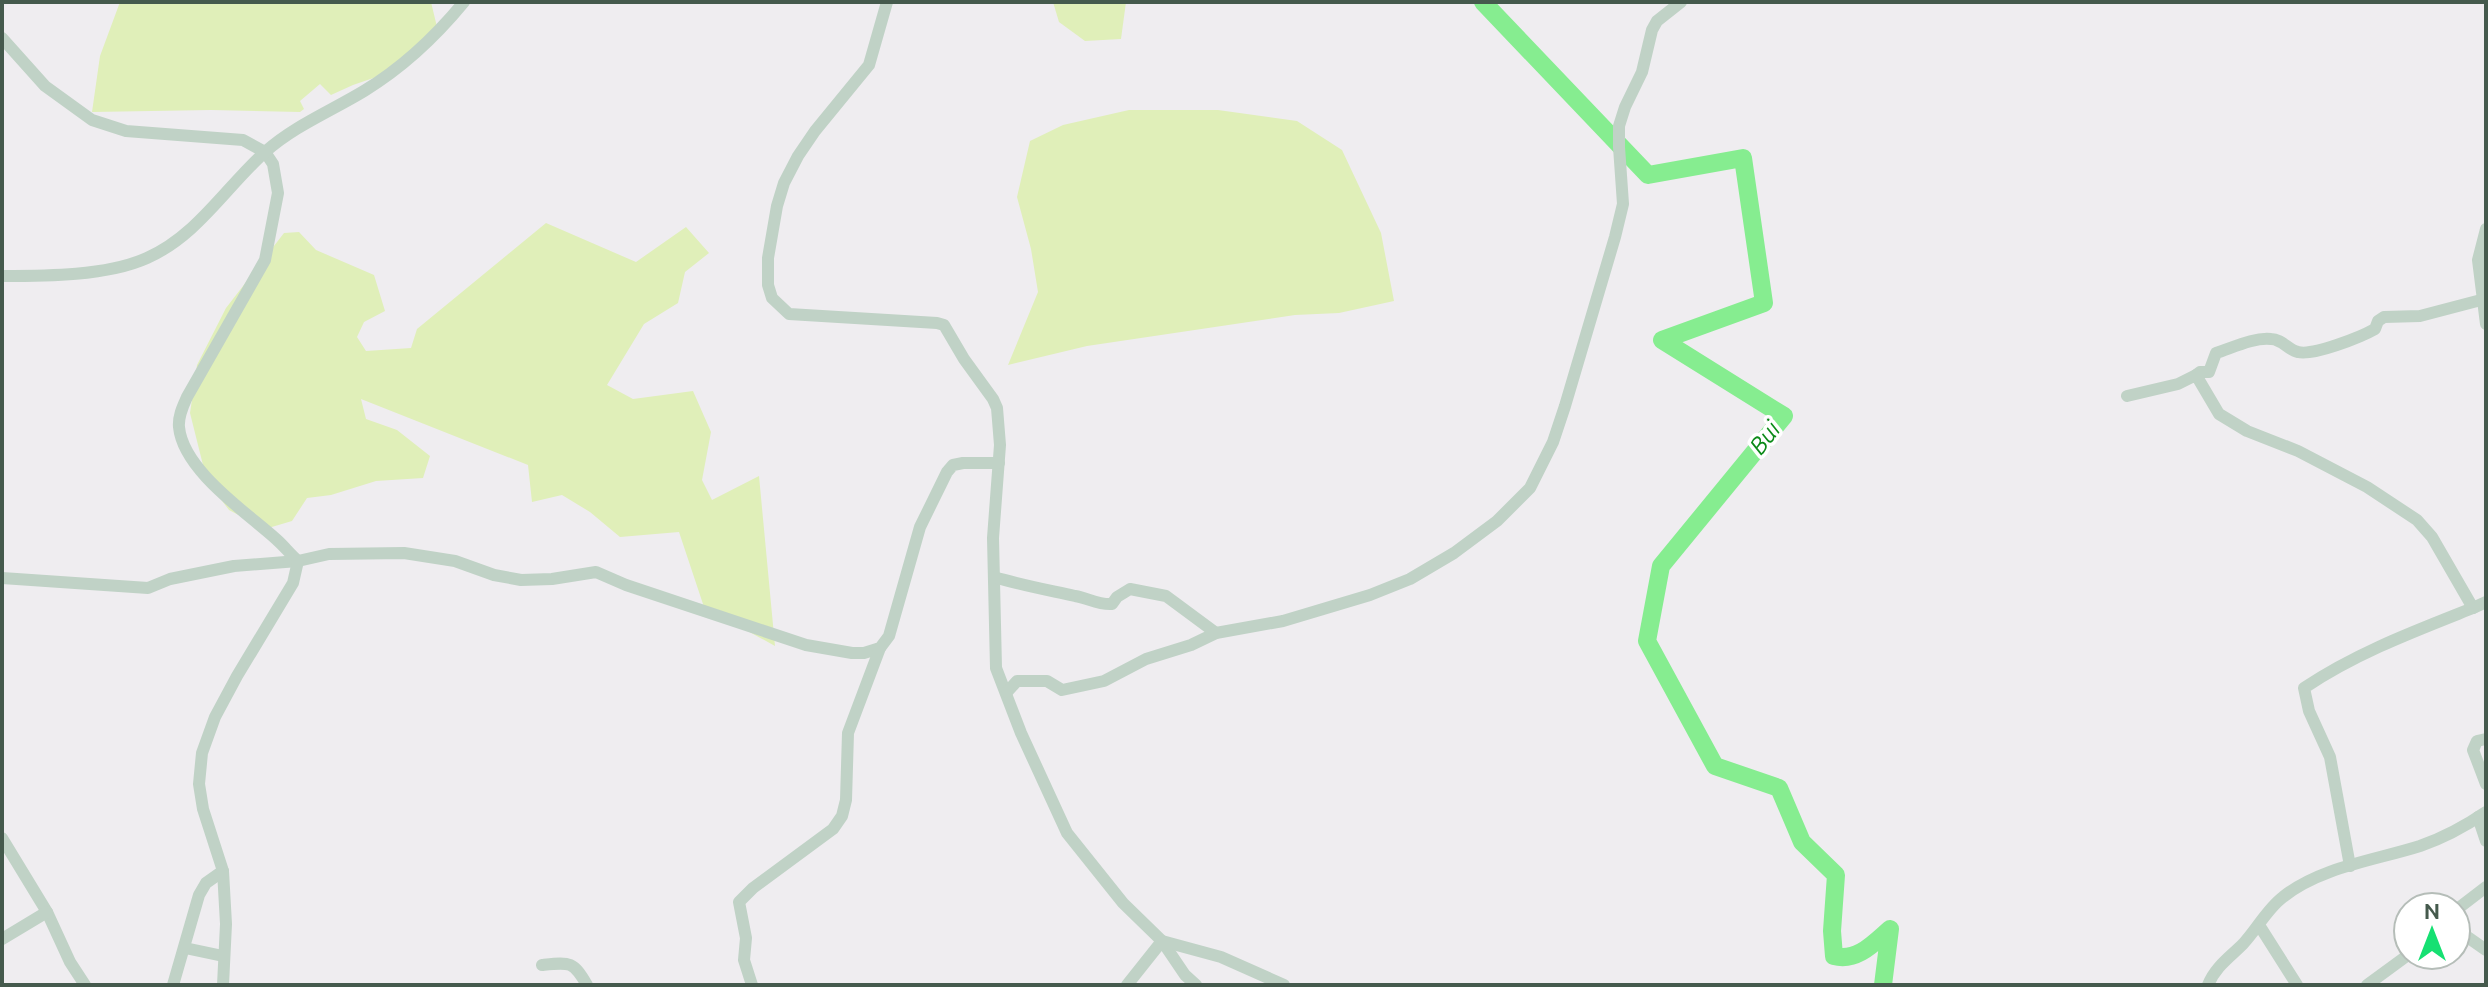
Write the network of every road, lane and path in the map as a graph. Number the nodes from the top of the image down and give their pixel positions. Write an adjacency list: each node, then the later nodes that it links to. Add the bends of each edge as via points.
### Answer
1 (464, 2): 5 (street, via 387,76)
2 (887, 2): 12 (street, via 869,65 815,131 784,183 768,258 768,285 772,298 789,314 944,325 995,403)
3 (1681, 2): 18 (street, via 1652,30 1642,72 1622,116 1623,204 1615,237 1553,442 1530,488 1497,521 1410,579 1283,621)
4 (2, 38): 5 (street, via 27,70 92,120 126,131 243,140)
5 (265, 152): 7 (street, via 206,215 151,257 118,267); 13 (street, via 277,175 278,193 265,260 187,397 179,427 190,455 220,492)
6 (2486, 229): 8 (street, via 2478,260)
7 (2, 276)
8 (2481, 300): 9 (street); 10 (street, via 2420,316 2384,317 2363,335 2312,352 2264,339 2216,353 2209,372)
9 (2486, 324)
10 (2196, 375): 11 (street); 17 (street, via 2219,414 2367,487 2417,520)
11 (2127, 396)
12 (999, 463): 14 (street); 19 (street, via 963,463 947,472 920,527 889,636)
13 (298, 561): 15 (street, via 210,569 148,588); 19 (street, via 329,554 404,553 521,580 596,572 806,645 852,653); 27 (street, via 293,583 215,717 202,753 203,809)
14 (994, 577): 18 (street, via 1102,604 1112,604 1130,589 1158,594); 20 (street, via 996,668)
15 (2, 578)
16 (2486, 602): 17 (street)
17 (2473, 608): 26 (street, via 2373,650 2304,688 2330,757)
18 (1216, 633): 20 (street, via 1104,681 1062,690 1047,681 1017,681)
19 (880, 648): 41 (street, via 848,733 842,816 833,829 739,902 744,960)
20 (1007, 692): 31 (street, via 1067,833 1123,903)
21 (2486, 739): 22 (street, via 2477,741 2473,750)
22 (2486, 784)
23 (2482, 815): 25 (street); 26 (street, via 2424,844)
24 (2, 838): 28 (street)
25 (2486, 841)
26 (2350, 866): 29 (street, via 2298,886)
27 (223, 871): 32 (street, via 199,895); 33 (street)
28 (47, 912): 30 (street); 37 (street)
29 (2259, 925): 44 (street, via 2217,968); 45 (street)
30 (2, 939)
31 (1162, 941): 36 (street, via 1221,957); 42 (street); 43 (street)
32 (185, 948): 33 (street); 38 (street)
33 (223, 956): 39 (street)
34 (542, 965): 40 (street, via 566,962 576,967)
35 (2392, 967): 46 (street)
36 (1279, 984)
37 (85, 985)
38 (173, 985)
39 (223, 985)
40 (587, 985)
41 (752, 985)
42 (1127, 985)
43 (1196, 985)
44 (2208, 985)
45 (2297, 985)
46 (2367, 985)

